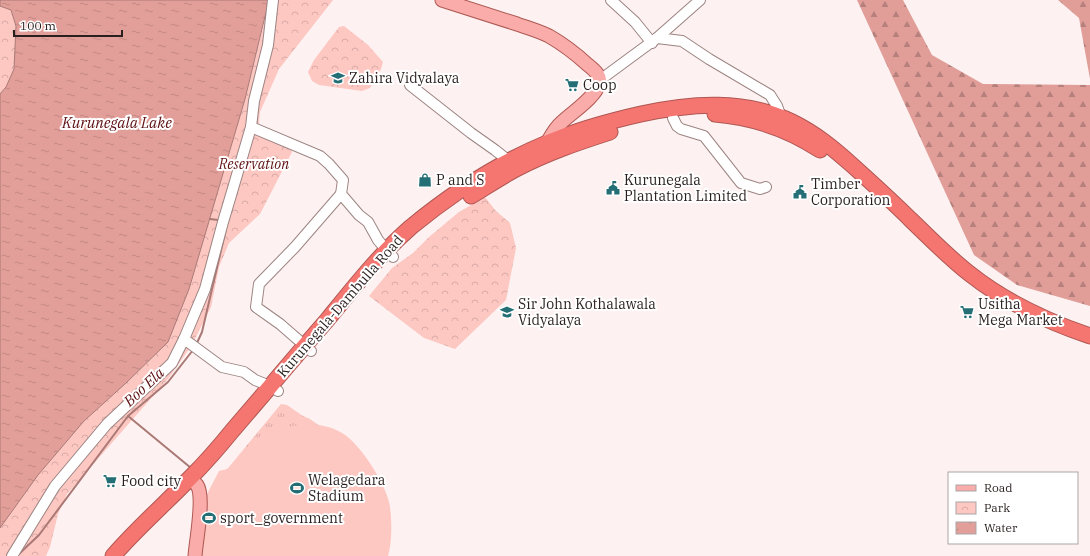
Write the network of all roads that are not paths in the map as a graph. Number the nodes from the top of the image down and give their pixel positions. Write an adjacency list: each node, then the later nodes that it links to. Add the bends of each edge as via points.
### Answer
1 (273, 0): 10 (street, via 268,45 254,101)
2 (442, 0): 6 (main road, via 548,36 582,60 598,74)
3 (611, 0): 5 (street)
4 (700, 0): 5 (street)
5 (654, 40): 6 (street); 9 (street, via 682,41 770,95 777,106)
6 (600, 80): 11 (main road, via 594,94 556,128)
7 (410, 85): 12 (street)
8 (673, 118): 9 (highway, Kurunegala-Dambulla Road, via 716,114 765,123); 11 (highway, Kurunegala-Dambulla Road); 13 (street, via 676,126 681,129 704,136 741,183 760,189)
9 (780, 123): 11 (highway, Kurunegala-Dambulla Road, via 754,109 738,106 692,106 624,118 569,135); 16 (highway, Kurunegala-Dambulla Road, via 792,122 813,133 837,151 970,275 1016,304 1066,328); 18 (highway, Kurunegala-Dambulla Road, via 823,152 848,173 962,279 1030,320)
10 (251, 127): 14 (street, via 320,156 343,180); 17 (street, via 222,224)
11 (549, 148): 12 (highway, Kurunegala-Dambulla Road); 15 (highway, Kurunegala-Dambulla Road, via 454,206)
12 (509, 161): 15 (highway, Kurunegala-Dambulla Road, via 472,183 410,228)
13 (766, 187)
14 (341, 194): 15 (street, via 359,216 368,222); 19 (street, via 295,248 259,284 256,307)
15 (390, 254): 19 (highway, Kurunegala-Dambulla Road, via 366,286)
16 (1090, 336)
17 (191, 344): 20 (street, via 222,368 244,372); 22 (street, via 107,424 55,486)
18 (1090, 345)
19 (308, 348): 20 (highway, Kurunegala-Dambulla Road)
20 (274, 388): 21 (highway, Kurunegala-Dambulla Road)
21 (194, 482): 23 (highway, Kurunegala-Dambulla Road, via 130,537); 24 (highway, Kurunegala-Dambulla Road, via 178,503); 25 (main road, via 200,495)
22 (12, 556)
23 (112, 556)
24 (123, 556)
25 (195, 556)

